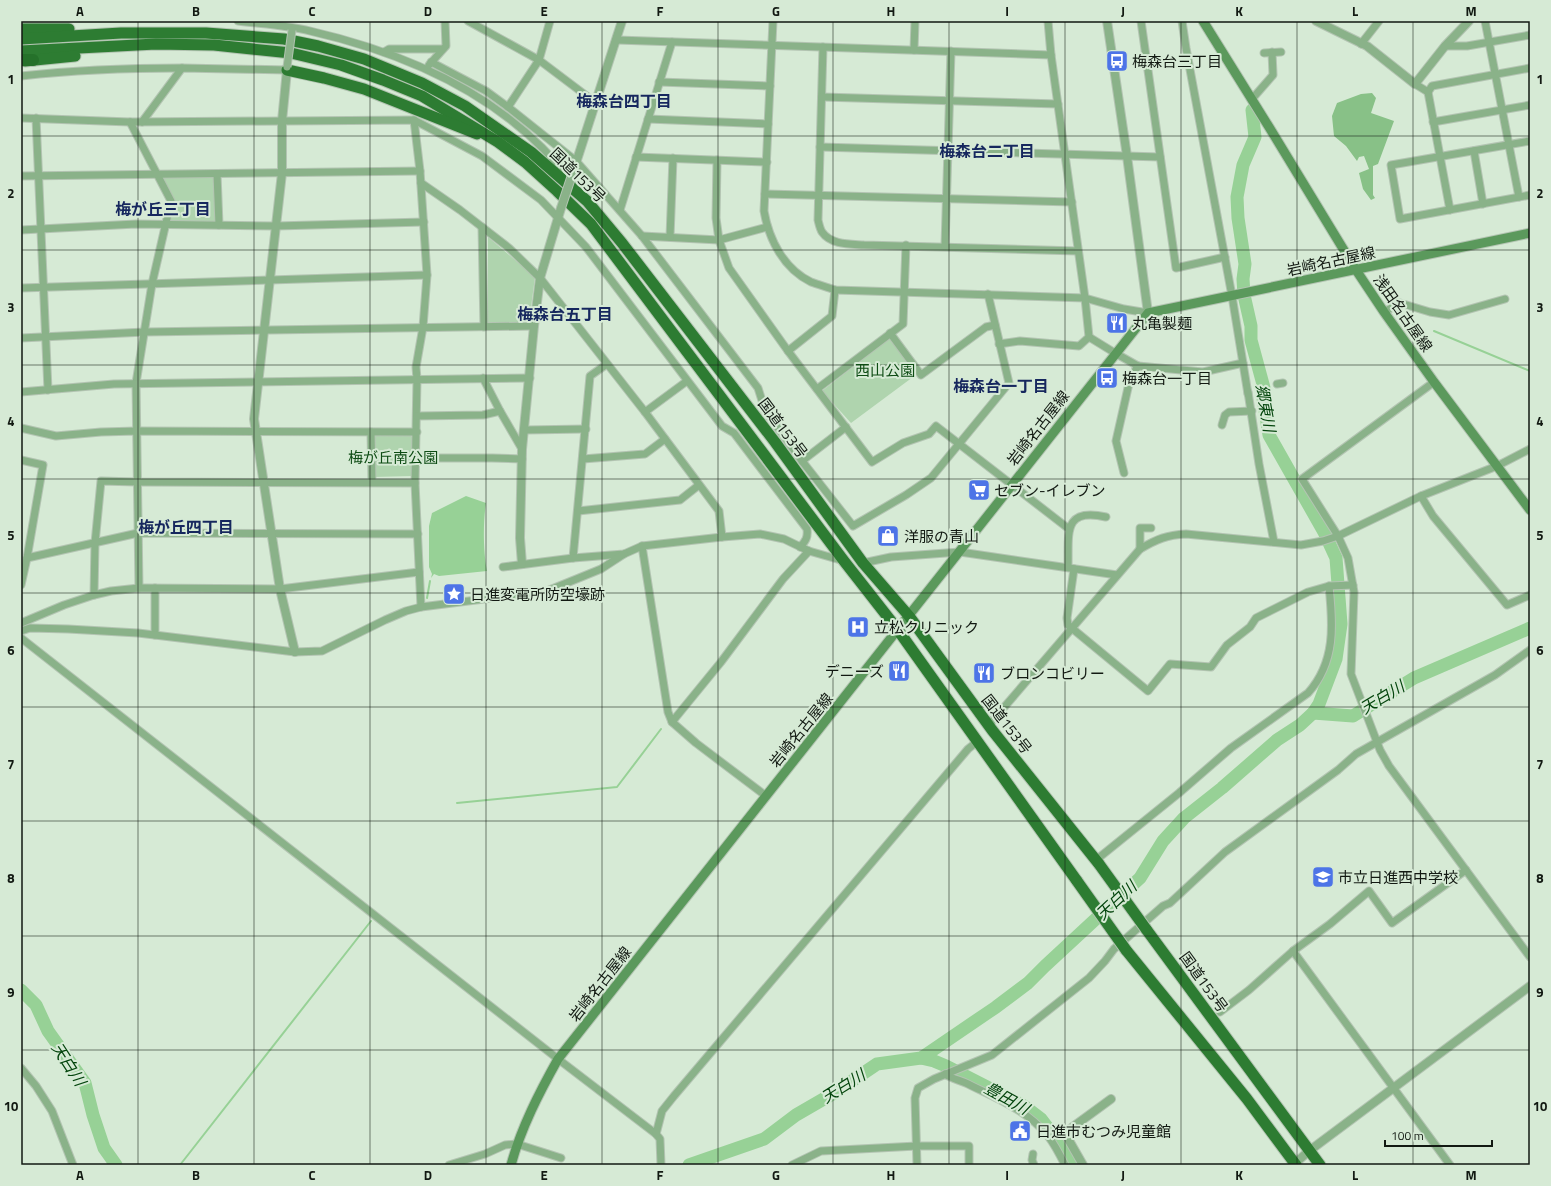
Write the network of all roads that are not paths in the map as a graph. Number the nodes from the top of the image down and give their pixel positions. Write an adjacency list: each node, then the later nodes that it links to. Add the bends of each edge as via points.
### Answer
1 (238, 21): 17 (street)
2 (445, 21): 30 (street, via 446,46)
3 (468, 21): 38 (street)
4 (550, 21): 38 (street)
5 (622, 21): 22 (street)
6 (773, 21): 26 (street)
7 (915, 21): 31 (street)
8 (1048, 21): 36 (street)
9 (1107, 21): 75 (street)
10 (1141, 21): 77 (street)
11 (1182, 21): 116 (street)
12 (1203, 21): 52 (main road, 浅田名古屋線)
13 (1316, 21): 25 (street)
14 (1380, 21): 25 (street)
15 (1469, 21): 28 (street)
16 (1485, 21): 24 (street)
17 (293, 26): 34 (street); 44 (street, bridge)
18 (21, 29): 19 (highway, via 86,29)
19 (121, 33): 21 (highway, 国道153号); 95 (highway, 国道153号, via 206,33 284,39 364,59 422,82 465,106 531,152)
20 (1530, 35): 24 (street)
21 (21, 39)
22 (617, 40): 23 (street); 54 (street)
23 (672, 42): 26 (street); 47 (street)
24 (1489, 43): 28 (street); 45 (street)
25 (1362, 44): 48 (street)
26 (772, 45): 29 (street); 49 (street)
27 (125, 46): 32 (highway, 国道153号); 37 (highway, via 91,54); 69 (highway, 国道153号, via 214,45 291,53 341,65 422,96)
28 (1445, 46): 48 (street)
29 (823, 47): 31 (street); 51 (street)
30 (442, 49): 34 (street, via 389,49); 40 (street)
31 (914, 50): 33 (street)
32 (21, 51)
33 (951, 51): 36 (street); 53 (street)
34 (384, 52): 42 (street)
35 (1281, 52): 52 (street, via 1268,52 1273,75)
36 (1051, 55): 55 (street)
37 (33, 60): 39 (highway)
38 (539, 60): 54 (street); 57 (street)
39 (21, 61)
40 (431, 62): 42 (street); 57 (street, via 468,81)
41 (182, 68): 44 (street); 46 (street, via 118,68); 65 (street)
42 (426, 68): 95 (street, via 501,112 538,142 560,164)
43 (1530, 68): 45 (street)
44 (287, 69): 63 (street); 69 (highway, via 364,89)
45 (1496, 75): 50 (street, via 1432,86); 58 (street)
46 (21, 76)
47 (660, 82): 49 (street); 61 (street)
48 (1415, 84): 50 (street)
49 (770, 86): 67 (street)
50 (1428, 92): 66 (street)
51 (822, 97): 53 (street); 71 (street)
52 (1252, 99): 117 (main road, 浅田名古屋線)
53 (949, 101): 55 (street); 73 (street)
54 (596, 103): 82 (street)
55 (1058, 104): 74 (street)
56 (1530, 104): 58 (street)
57 (508, 107): 82 (street)
58 (1502, 109): 66 (street); 70 (street)
59 (21, 118): 60 (street)
60 (36, 118): 64 (street); 88 (street)
61 (648, 119): 67 (street); 76 (street)
62 (414, 120): 63 (street); 83 (street); 100 (street, via 482,156 541,200)
63 (282, 121): 65 (street); 84 (street)
64 (130, 122): 65 (street); 86 (street)
65 (142, 122)
66 (1433, 122): 78 (street)
67 (768, 124): 81 (street)
68 (1530, 141): 70 (street)
69 (498, 142): 176 (highway, 国道153号, via 558,191 591,224)
70 (1508, 145): 72 (street); 93 (street)
71 (820, 147): 73 (street); 91 (street)
72 (1474, 151): 78 (street); 97 (street)
73 (947, 152): 74 (street); 94 (street)
74 (1065, 155): 75 (street); 96 (street)
75 (1127, 156): 77 (street); 131 (street)
76 (636, 157): 79 (street); 98 (street)
77 (1160, 157): 116 (street, via 1176,268)
78 (1439, 157): 99 (street); 99 (street, via 1391,165 1400,219)
79 (673, 158): 80 (street); 111 (street)
80 (717, 160): 81 (street); 112 (street, via 716,218)
81 (767, 162): 90 (street)
82 (575, 165): 98 (street); 100 (street, bridge)
83 (420, 172): 84 (street); 89 (street)
84 (282, 173): 85 (street); 104 (street)
85 (217, 174): 86 (street); 103 (street)
86 (156, 175): 88 (street); 102 (street, via 171,201)
87 (21, 176): 88 (street)
88 (38, 176): 107 (street)
89 (421, 183): 101 (street); 105 (street)
90 (765, 194): 91 (street); 106 (street)
91 (819, 195): 94 (street); 113 (street, via 818,220 822,232 830,240 841,243)
92 (1530, 195): 93 (street)
93 (1519, 197): 97 (street)
94 (946, 199): 96 (street); 114 (street)
95 (587, 201): 173 (highway, 国道153号)
96 (1072, 202): 115 (street)
97 (1483, 204): 99 (street)
98 (620, 210): 110 (street)
99 (1450, 210)
100 (558, 217): 119 (street); 151 (street, via 586,247)
101 (424, 222): 104 (street); 118 (street)
102 (166, 224): 103 (street); 107 (street); 121 (street)
103 (219, 225): 104 (street)
104 (276, 226): 120 (street)
105 (482, 227): 119 (street); 135 (street)
106 (767, 228): 112 (street); 124 (street, via 776,250 792,268 810,282)
107 (41, 229): 108 (street); 122 (street)
108 (21, 230)
109 (1530, 233): 117 (main road, 岩崎名古屋線)
110 (642, 236): 111 (street); 168 (street, via 758,388 765,410)
111 (670, 237): 112 (street)
112 (719, 240): 143 (street, via 728,268)
113 (906, 245): 114 (street); 125 (street)
114 (945, 246): 115 (street)
115 (1078, 251): 128 (street)
116 (1225, 258): 127 (street)
117 (1356, 270): 127 (main road, 岩崎名古屋線); 130 (main road, 浅田名古屋線)
118 (427, 275): 120 (street); 134 (street)
119 (540, 278): 132 (street); 146 (street)
120 (270, 280): 121 (street); 136 (street)
121 (152, 284): 122 (street); 137 (street)
122 (43, 287): 123 (street); 139 (street)
123 (21, 288)
124 (835, 290): 125 (street); 143 (street, via 832,316)
125 (905, 292): 126 (street); 138 (street, via 903,324)
126 (988, 294): 128 (street); 133 (street)
127 (1232, 296): 131 (main road, 岩崎名古屋線); 145 (street)
128 (1085, 298): 131 (street); 140 (street)
129 (1505, 299): 130 (street, via 1449,315 1400,303)
130 (1384, 312): 153 (main road, 浅田名古屋線)
131 (1148, 313): 144 (main road, 岩崎名古屋線)
132 (534, 326): 135 (street); 149 (street)
133 (995, 326): 138 (street, via 986,327 921,375); 142 (street)
134 (423, 327): 135 (street); 136 (street); 150 (street, via 416,367)
135 (484, 327)
136 (265, 329): 137 (street); 152 (street)
137 (145, 332): 139 (street); 154 (street)
138 (890, 333): 155 (street)
139 (45, 337): 141 (street); 156 (street)
140 (1089, 337): 142 (street, via 1079,346 1020,341); 144 (street)
141 (21, 338)
142 (999, 344): 174 (street, via 1009,383)
143 (788, 351): 155 (street)
144 (1115, 353): 147 (street); 190 (main road, 岩崎名古屋線)
145 (1242, 363): 147 (street, via 1203,372); 159 (street)
146 (607, 364): 160 (street); 165 (street, via 590,376)
147 (1138, 366): 185 (street, via 1130,379 1116,441)
148 (483, 378): 149 (street); 150 (street); 158 (street)
149 (530, 378): 166 (street)
150 (417, 379): 152 (street); 161 (street)
151 (688, 380): 160 (street); 178 (street, via 722,426 734,433)
152 (258, 382): 154 (street); 169 (street)
153 (1434, 382): 184 (main road, 浅田名古屋線); 201 (street, via 1302,479)
154 (136, 383): 156 (street); 167 (street)
155 (817, 389): 163 (street)
156 (48, 390): 157 (street)
157 (21, 392)
158 (500, 411): 161 (street, via 483,415); 175 (street)
159 (1252, 411): 162 (street, via 1229,412 1225,415); 203 (street)
160 (645, 412): 172 (street)
161 (417, 416): 171 (street)
162 (1222, 425)
163 (846, 427): 174 (street, via 872,462 903,443 929,434 936,426); 183 (street)
164 (21, 428): 167 (street, via 56,436)
165 (586, 429): 166 (street); 181 (street)
166 (525, 430): 175 (street)
167 (137, 431): 169 (street); 186 (street)
168 (780, 431): 173 (street); 183 (street)
169 (255, 432): 170 (street); 187 (street)
170 (371, 432): 171 (street); 188 (street)
171 (417, 432): 179 (street)
172 (665, 439): 181 (street, via 645,454); 191 (street)
173 (775, 442): 214 (highway, 国道153号)
174 (960, 444): 183 (street, via 931,478 853,526); 190 (street)
175 (522, 449): 180 (street)
176 (761, 449): 178 (street); 213 (highway, 国道153号)
177 (1530, 449): 184 (street)
178 (750, 454): 206 (street, via 807,529 806,540)
179 (416, 458): 180 (street); 189 (street)
180 (522, 459): 215 (street)
181 (583, 459): 194 (street)
182 (21, 460): 211 (street, via 43,465)
183 (802, 461)
184 (1497, 466): 192 (street); 193 (main road, 浅田名古屋線)
185 (1124, 473)
186 (137, 482): 187 (street); 198 (street); 204 (street, via 100,481)
187 (264, 482): 188 (street); 199 (street)
188 (372, 482): 189 (street)
189 (415, 483): 200 (street)
190 (1012, 484): 197 (street); 209 (main road, 岩崎名古屋線)
191 (699, 485): 194 (street, via 680,500); 202 (street, via 719,511)
192 (1421, 496): 201 (street); 227 (street, via 1433,516 1507,605)
193 (1530, 510)
194 (578, 511): 212 (street)
195 (1106, 517): 197 (street, via 1082,515 1074,520)
196 (1151, 528): 207 (street, via 1140,528)
197 (1069, 529): 217 (street)
198 (138, 533): 199 (street); 204 (street); 223 (street)
199 (272, 533): 200 (street); 225 (street)
200 (418, 534): 218 (street)
201 (1338, 536): 203 (street, via 1301,545); 221 (street, via 1348,558)
202 (722, 537): 205 (street); 206 (street, via 760,534 784,539)
203 (1274, 542): 207 (street, via 1186,534 1170,535)
204 (95, 543): 211 (street); 226 (street)
205 (642, 546): 210 (street); 238 (street, via 668,712)
206 (800, 548): 208 (street)
207 (1140, 549): 219 (street)
208 (809, 551): 213 (street); 238 (street, via 783,579 722,662)
209 (960, 552): 214 (street, via 892,557); 217 (street); 229 (main road, 岩崎名古屋線)
210 (624, 554): 212 (street); 228 (street, via 601,570 547,591)
211 (27, 558): 220 (street)
212 (573, 558): 215 (street)
213 (844, 561): 232 (highway, 国道153号)
214 (863, 563): 229 (highway, 国道153号)
215 (522, 564): 216 (street)
216 (503, 567)
217 (1071, 568): 219 (street); 231 (street, via 1067,618 1068,625)
218 (419, 572): 225 (street); 228 (street)
219 (1118, 575): 231 (street)
220 (21, 585)
221 (1353, 585): 222 (street); 240 (street, via 1351,674)
222 (1329, 586): 231 (street, via 1298,597 1256,618 1250,627 1227,645 1211,667 1170,664 1148,691); 243 (street, via 1331,643 1327,662 1316,684 1308,693 1231,748)
223 (139, 588): 224 (street); 226 (street)
224 (154, 588): 225 (street); 234 (street)
225 (280, 589): 237 (street)
226 (94, 595): 230 (street)
227 (1530, 595)
228 (421, 607): 237 (street, via 385,620 322,651)
229 (909, 616): 232 (main road, 岩崎名古屋線); 239 (highway, 国道153号)
230 (21, 623)
231 (1072, 628): 239 (street)
232 (898, 630): 241 (highway, 国道153号); 242 (main road, 岩崎名古屋線)
233 (21, 631): 234 (street, via 30,628 68,628)
234 (155, 635): 237 (street)
235 (21, 638): 249 (street)
236 (1530, 650): 240 (street, via 1495,675)
237 (295, 652)
238 (672, 722): 242 (street)
239 (988, 726): 243 (highway, 国道153号)
240 (1376, 740): 244 (street, via 1389,766); 251 (street, via 1224,852 1170,904 1162,906 1114,949 1089,978 992,1055)
241 (978, 741): 254 (street, via 968,749 674,1096 662,1111); 260 (highway, 国道153号, bridge, via 1126,950 1247,1099)
242 (766, 796): 249 (main road, 岩崎名古屋線)
243 (1097, 862): 257 (highway, 国道153号, bridge)
244 (1466, 870): 245 (street, via 1392,923 1369,891); 246 (street)
245 (1293, 951): 248 (street); 252 (street)
246 (1530, 957)
247 (1530, 986): 252 (street)
248 (1220, 1012)
249 (558, 1059): 254 (street); 255 (main road, 岩崎名古屋線, via 536,1100)
250 (21, 1068): 261 (street, via 52,1111)
251 (946, 1074): 256 (street, via 918,1088 915,1098); 269 (street, via 1028,1116 1048,1136)
252 (1393, 1089): 257 (street); 272 (street)
253 (1111, 1099): 270 (street, via 1070,1129 1067,1137)
254 (656, 1134): 264 (street, via 660,1138)
255 (517, 1144): 259 (street); 262 (street, via 505,1145); 263 (main road, 岩崎名古屋線)
256 (917, 1146): 265 (street, via 821,1151); 266 (street); 267 (street, via 969,1146)
257 (1309, 1150): 260 (street); 271 (highway, 国道153号)
258 (1034, 1154): 268 (street)
259 (562, 1158)
260 (1295, 1164)
261 (73, 1165)
262 (450, 1165)
263 (511, 1165)
264 (661, 1165)
265 (792, 1165)
266 (917, 1165)
267 (969, 1165)
268 (1034, 1165)
269 (1066, 1165)
270 (1083, 1165)
271 (1320, 1165)
272 (1450, 1165)

